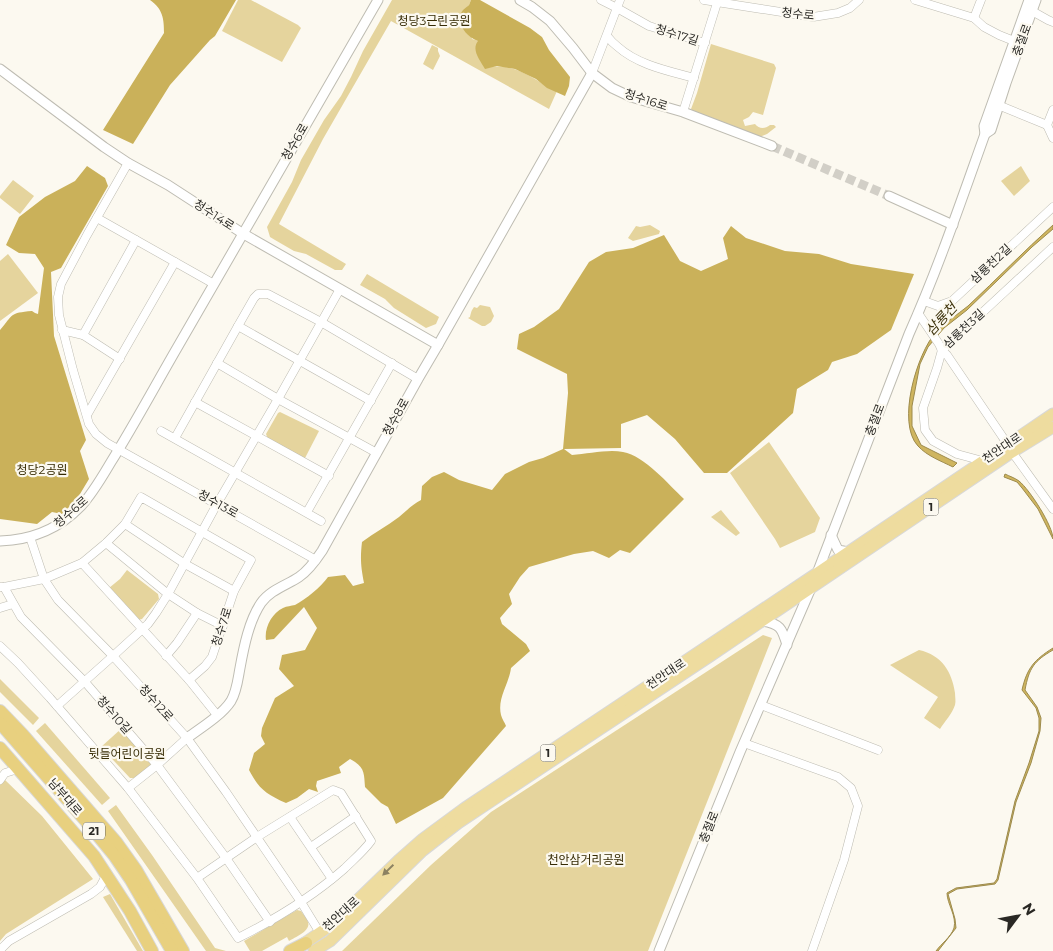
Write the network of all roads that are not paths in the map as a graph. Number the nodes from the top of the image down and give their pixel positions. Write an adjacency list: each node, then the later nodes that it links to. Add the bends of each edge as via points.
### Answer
1 (378, 0): 33 (street, 청수6로)
2 (520, 0): 19 (street, 청수16로, via 550,21)
3 (601, 0): 11 (street, 청수17길)
4 (704, 0): 10 (street, 청수로)
5 (859, 0): 10 (street, 청수로, via 838,13 813,17)
6 (915, 0): 13 (street, 충절로)
7 (981, 0): 13 (street)
8 (1029, 0): 16 (street, 충절로)
9 (1036, 0): 12 (street, 충절로)
10 (717, 3): 17 (street)
11 (618, 4): 15 (street); 17 (street, 청수17길, via 649,26)
12 (1032, 11): 14 (street); 21 (street, 충절로)
13 (974, 18): 16 (street, 충절로, via 984,27)
14 (1053, 22)
15 (606, 36): 19 (street); 20 (street, via 618,48 646,64)
16 (1014, 41): 25 (street, 충절로, via 984,126)
17 (705, 43): 20 (street, 청수17길)
18 (0, 69): 28 (street, 청수14로)
19 (592, 74): 23 (street, 청수16로, via 632,97); 45 (street, 청수8로)
20 (694, 78): 23 (street, 청수17길)
21 (998, 105): 24 (street); 25 (street, 충절로, via 991,130)
22 (1053, 110): 24 (street)
23 (683, 112): 27 (street, 청수16로)
24 (1047, 125): 26 (street)
25 (985, 134): 32 (street, 충절로)
26 (1053, 138)
27 (772, 146)
28 (128, 163): 31 (street); 33 (street, 청수14로)
29 (889, 196): 32 (street)
30 (1053, 206): 39 (street, 삼룡천2길, via 952,301 938,306)
31 (97, 218): 34 (street); 43 (street, via 60,284 58,305)
32 (953, 225): 39 (street, 충절로)
33 (242, 234): 37 (street, 청수6로); 38 (street, 청수14로)
34 (136, 240): 36 (street); 44 (street)
35 (1053, 247): 46 (street, 삼룡천3길)
36 (175, 262): 37 (street); 47 (street)
37 (214, 284): 63 (street, 청수6로)
38 (340, 289): 41 (street); 45 (street, 청수14로)
39 (924, 301): 40 (street, 충절로)
40 (918, 313): 46 (street); 74 (street, 충절로)
41 (322, 322): 42 (street, via 262,293 254,298); 48 (street); 50 (street)
42 (238, 326): 48 (street); 49 (street)
43 (62, 330): 44 (street); 56 (street)
44 (83, 335): 47 (street)
45 (438, 345): 51 (street, 청수8로)
46 (940, 347): 62 (street); 65 (street, 삼룡천3길, via 937,368 922,408 925,430 933,441 957,454)
47 (120, 360): 56 (street)
48 (300, 361): 52 (street); 53 (street)
49 (217, 363): 52 (street); 54 (street)
50 (392, 363): 51 (street); 53 (street)
51 (418, 379): 64 (street, 청수8로)
52 (278, 399): 59 (street); 61 (street)
53 (371, 401): 61 (street)
54 (195, 402): 59 (street); 60 (street)
55 (1053, 414): 62 (main road, 천안대로 / 1)
56 (88, 415): 63 (street, via 89,424 96,434)
57 (1053, 427): 62 (main road, 천안대로 / 1)
58 (161, 431): 60 (street)
59 (257, 436): 66 (street); 67 (street)
60 (175, 438): 66 (street)
61 (350, 438): 64 (street); 67 (street)
62 (1009, 448): 65 (main road, 천안대로 / 1); 69 (street); 85 (main road, 천안대로 / 1)
63 (119, 450): 68 (street, 청수13로); 75 (street, 청수6로, via 82,505 50,530)
64 (377, 453): 79 (street, 청수8로)
65 (983, 461): 78 (main road, 천안대로 / 1)
66 (236, 473): 68 (street); 70 (street)
67 (329, 476): 70 (street)
68 (218, 504): 73 (street); 79 (street, 청수13로)
69 (1053, 509)
70 (307, 512): 71 (street)
71 (321, 521)
72 (125, 524): 73 (street, via 141,497); 77 (street); 81 (street, 청수7로)
73 (203, 532): 81 (street); 86 (street, 청수7로, via 251,560)
74 (831, 535): 78 (street, via 838,550); 82 (street, 충절로)
75 (30, 537): 76 (street, 청수6로); 83 (street, 청수12로)
76 (0, 541)
77 (106, 543): 80 (street); 87 (street)
78 (848, 552): 82 (main road, 천안대로 / 1)
79 (316, 560): 103 (street, 청수8로, via 301,576 266,596 259,605 243,650 236,689)
80 (82, 563): 83 (street); 93 (street)
81 (184, 564): 86 (street, 청수7로); 87 (street)
82 (816, 574): 85 (street, 충절로); 125 (main road, 천안대로 / 1, one-way to 125, via 465,808 398,860)
83 (44, 579): 84 (street, 청수10길); 96 (street, 청수12로, via 58,600)
84 (2, 587): 88 (street, 청수10길)
85 (811, 588): 91 (main road, 천안대로 / 1); 94 (street, 충절로)
86 (234, 591): 92 (street, 청수7로)
87 (168, 594): 90 (street); 93 (street)
88 (13, 604): 89 (street); 99 (street, 청수10길, via 21,617)
89 (0, 608)
90 (197, 613): 92 (street); 97 (street)
91 (763, 621): 94 (street, via 781,628); 126 (main road, 천안대로 / 1, via 458,823 422,851 330,941)
92 (223, 626): 98 (street, 청수7로, via 212,657)
93 (142, 629): 96 (street); 97 (street)
94 (787, 645): 100 (street, 충절로)
95 (0, 646): 101 (street)
96 (114, 656): 99 (street); 106 (street, 청수12로)
97 (166, 656): 98 (street)
98 (189, 680): 103 (street)
99 (85, 682): 101 (street); 110 (street, 청수10길)
100 (760, 704): 107 (street, 충절로); 109 (street)
101 (57, 706): 114 (street)
102 (0, 711): 130 (highway, via 116,842)
103 (217, 715): 106 (street, 청수8로)
104 (0, 723): 129 (highway, 남부대로 / 21, via 114,855)
105 (0, 735): 128 (highway, 남부대로 / 21, via 108,859 124,884)
106 (187, 738): 110 (street); 117 (street, 청수12로)
107 (744, 743): 133 (street, 충절로); 134 (street, via 838,777 852,788 858,806 844,860)
108 (0, 748): 111 (highway)
109 (878, 750)
110 (157, 765): 114 (street); 119 (street, 청수10길)
111 (18, 769): 112 (street); 120 (highway, via 94,856)
112 (3, 770): 113 (street)
113 (0, 780)
114 (128, 788): 121 (street)
115 (356, 816): 116 (street, via 341,793 333,790); 118 (street); 122 (street, via 371,841)
116 (290, 817): 117 (street); 118 (street)
117 (257, 837): 119 (street); 123 (street, 청수12로)
118 (311, 847): 122 (street)
119 (226, 858): 121 (street); 124 (street, 청수10길)
120 (106, 876): 127 (street, via 91,894 9,941); 128 (highway)
121 (197, 878): 124 (street, via 238,938)
122 (332, 879): 123 (street)
123 (302, 902): 124 (street); 125 (street, 청수12로)
124 (270, 922)
125 (320, 933): 126 (main road, 천안대로 / 1)
126 (310, 947): 131 (highway); 132 (main road, 천안대로 / 1)
127 (0, 950)
128 (155, 951)
129 (172, 951)
130 (184, 951)
131 (290, 951)
132 (294, 951)
133 (659, 951)
134 (812, 951)

